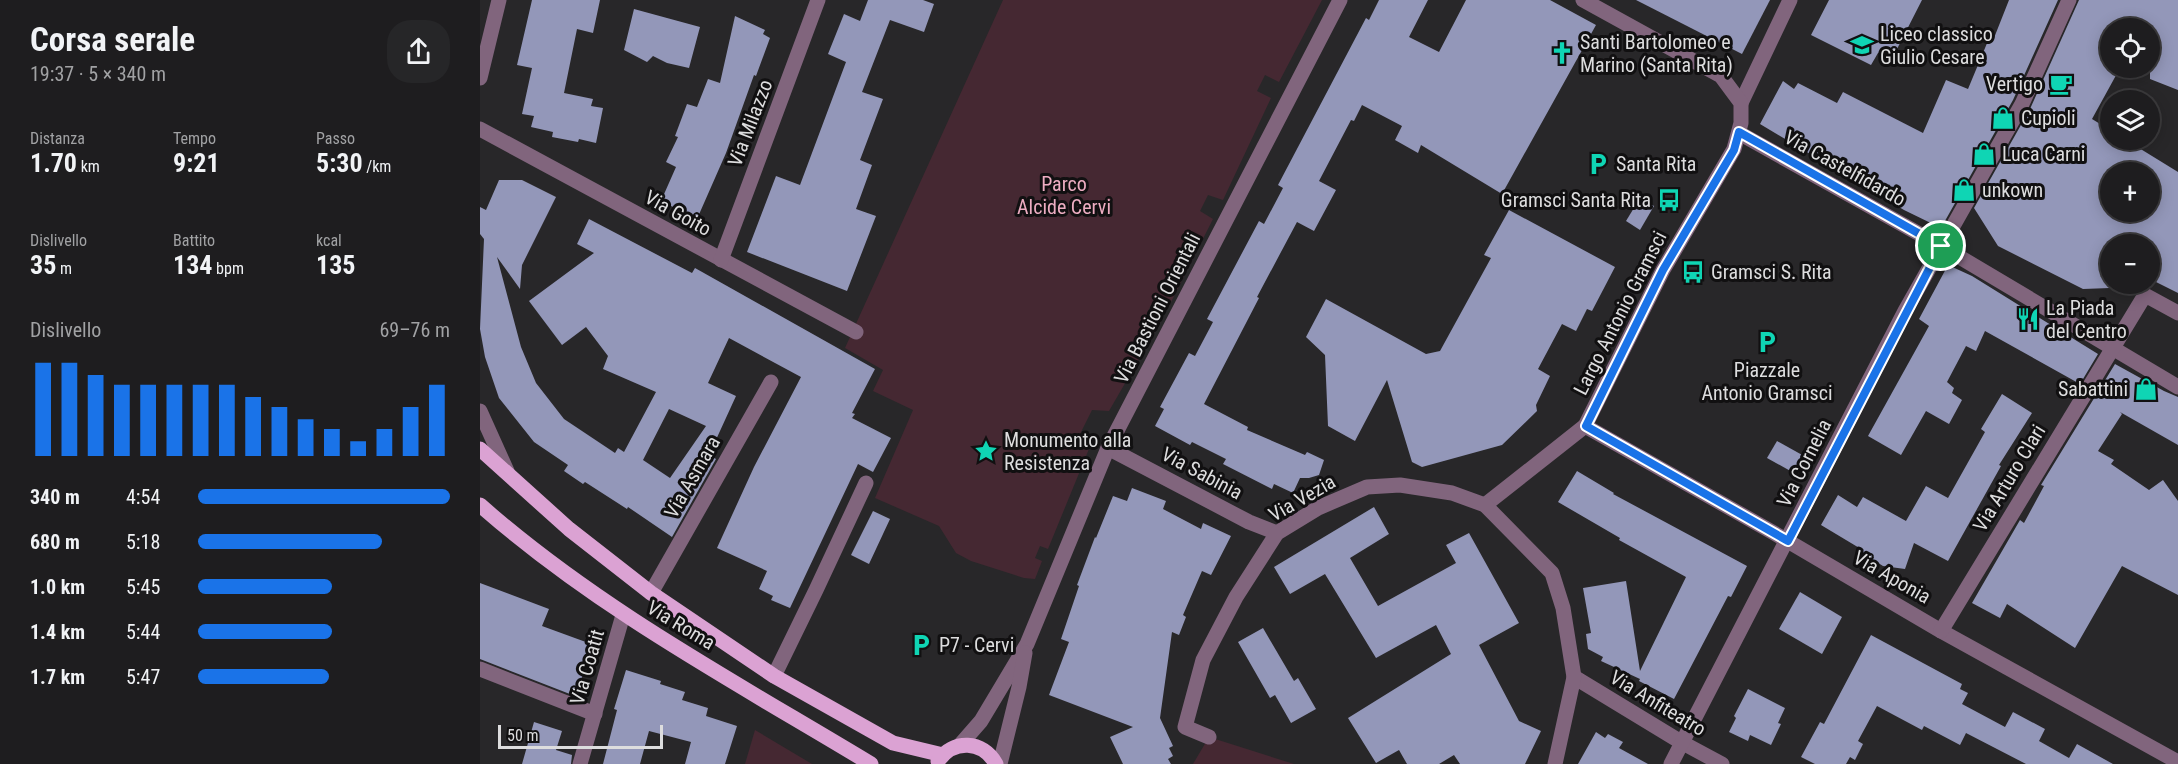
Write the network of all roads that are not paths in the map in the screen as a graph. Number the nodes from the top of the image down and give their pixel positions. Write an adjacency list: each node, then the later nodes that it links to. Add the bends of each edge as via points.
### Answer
1 (499, 0): 7 (street)
2 (818, 0): 12 (street, Via Milazzo)
3 (1340, 0): 20 (street, Via Bastioni Orientali)
4 (1583, 0): 8 (street, via 1721,76)
5 (1790, 0): 8 (street)
6 (2069, 0): 11 (street, Via Cornelia, via 2022,104)
7 (480, 78)
8 (1741, 103): 9 (street)
9 (1740, 128): 11 (street, Via Castelfidardo); 19 (street, Largo Antonio Gramsci, via 1734,150 1663,270)
10 (480, 129): 12 (street, Via Goito)
11 (1941, 246): 15 (street, Via Castelfidardo); 27 (street, Via Cornelia)
12 (721, 260): 14 (street, Via Goito)
13 (2178, 313): 15 (street, Via Arturo Clari, via 2145,295)
14 (856, 332)
15 (2113, 348): 17 (street, Via Castelfidardo); 30 (street, Via Arturo Clari)
16 (771, 382): 28 (street, Via Asmara)
17 (2178, 387)
18 (480, 411): 22 (street, Via Roma)
19 (1586, 426): 24 (street); 27 (street, Via Aponia)
20 (1108, 448): 26 (street, Via Sabinia); 31 (street, Via Bastioni Orientali)
21 (480, 449): 22 (main road, Via Roma)
22 (507, 471): 28 (main road, Via Roma, via 569,529)
23 (866, 483): 33 (street)
24 (1485, 505): 26 (street, Via Vezia, via 1435,489 1367,487 1318,508); 34 (street, Via Vezia, via 1552,573 1563,608)
25 (480, 506): 29 (main road, Via Roma, via 523,543)
26 (1277, 533): 36 (street, Via Vezia, via 1236,597 1203,660 1185,727)
27 (1788, 541): 30 (street, Via Aponia); 37 (street, Via Cornelia)
28 (651, 593): 33 (main road, Via Roma)
29 (623, 615): 35 (street, Via Coatit); 42 (main road, Via Roma)
30 (1941, 631): 40 (street, Via Aponia)
31 (1027, 644): 38 (street, Via Bastioni Orientali, via 981,721); 43 (street, Via Bastioni Orientali)
32 (480, 669): 35 (street)
33 (774, 675): 39 (main road, Via Roma, via 893,742)
34 (1574, 677): 37 (street, Via Anfiteatro); 44 (street, Via Vezia)
35 (595, 714): 41 (street, Via Coatit)
36 (1209, 738)
37 (1681, 742): 45 (street, Via Cornelia); 46 (street, Via Anfiteatro)
38 (960, 745): 39 (main road); 43 (main road, via 984,750)
39 (940, 759)
40 (2178, 762)
41 (580, 764)
42 (871, 764)
43 (998, 764)
44 (1555, 764)
45 (1671, 764)
46 (1722, 764)

